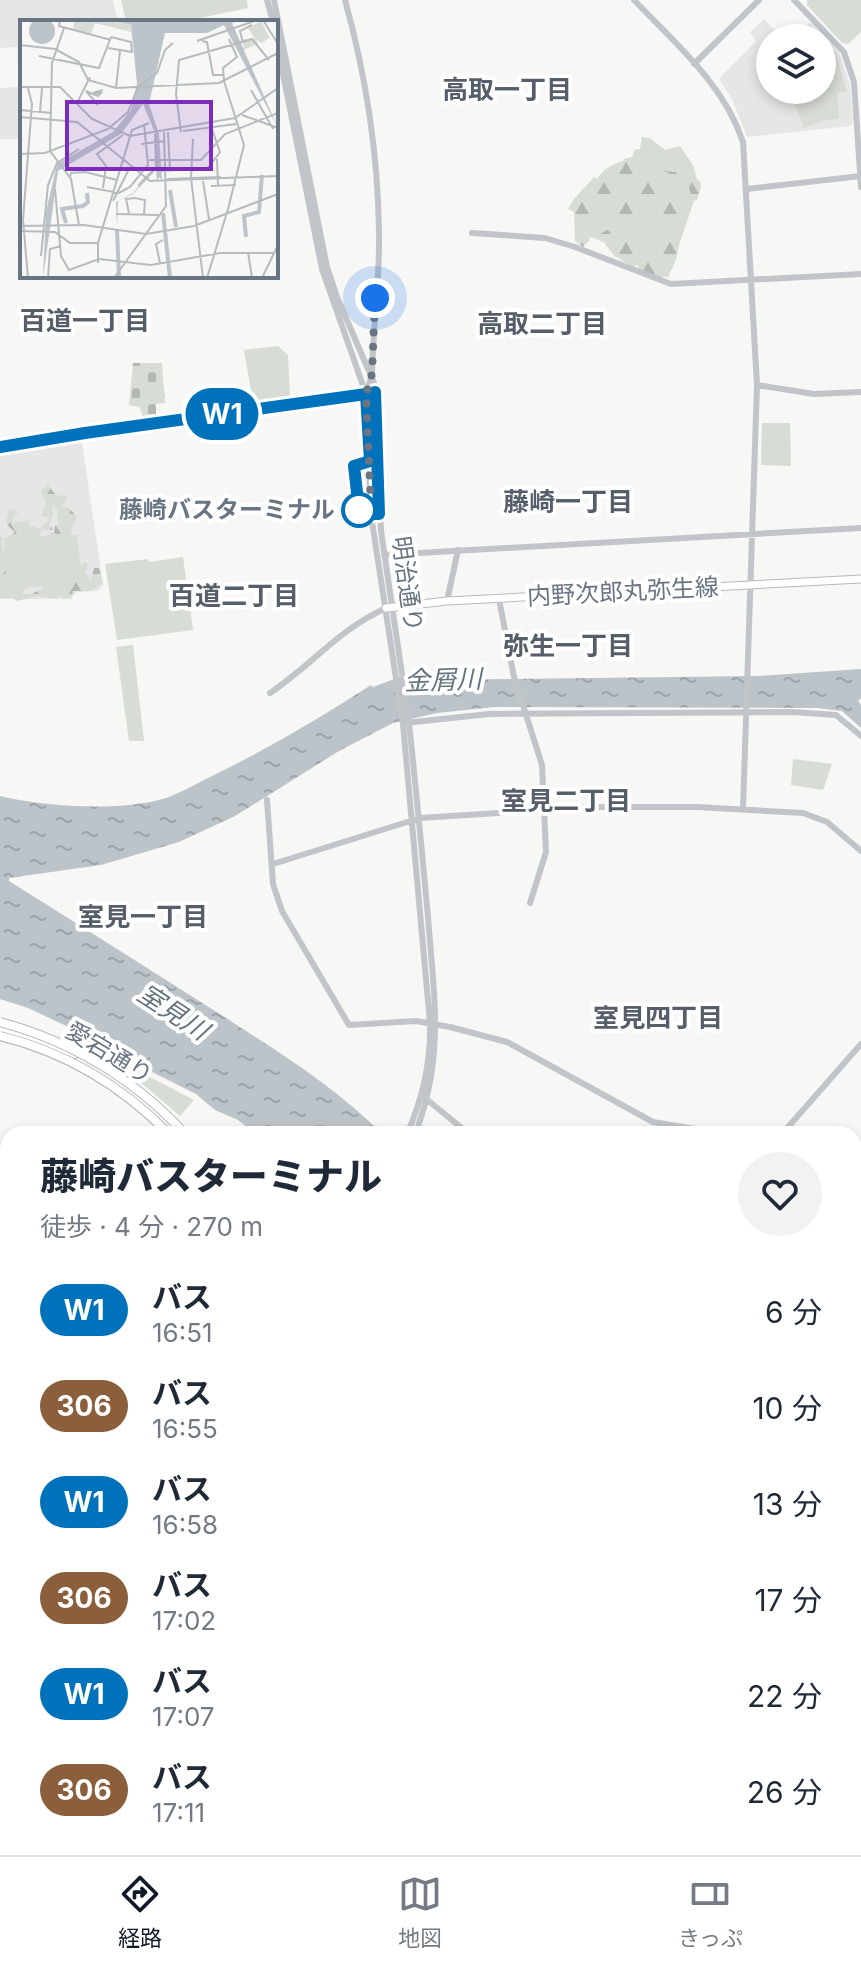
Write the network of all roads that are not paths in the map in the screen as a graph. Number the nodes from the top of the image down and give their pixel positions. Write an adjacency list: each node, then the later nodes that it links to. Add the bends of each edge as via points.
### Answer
1 (267, 0): 7 (street)
2 (274, 0): 8 (street, 明治通り)
3 (345, 0): 18 (street, via 373,132 379,231)
4 (634, 0): 11 (street)
5 (759, 0): 11 (street)
6 (794, 0): 12 (street, via 844,52 854,82)
7 (272, 20)
8 (278, 20)
9 (278, 20): 18 (street, 明治通り, via 327,267)
10 (278, 49): 22 (street, 明治通り, via 322,269)
11 (694, 64): 14 (street, via 733,115 743,142)
12 (861, 176): 13 (street); 14 (street)
13 (861, 187)
14 (747, 189): 17 (street)
15 (472, 233): 17 (street, via 545,238 671,284)
16 (861, 274): 17 (street)
17 (751, 280): 19 (street)
18 (372, 374): 20 (street, 明治通り); 22 (street)
19 (757, 385): 21 (street, via 814,394); 25 (street)
20 (375, 392): 22 (street); 27 (street, 明治通り)
21 (861, 392)
22 (366, 394): 23 (street); 32 (street, 明治通り, via 371,515)
23 (0, 447)
24 (861, 528): 25 (street)
25 (752, 535): 26 (street); 29 (street)
26 (458, 550): 27 (street); 31 (street)
27 (384, 555): 32 (street, 明治通り)
28 (861, 579): 29 (main road, 内野次郎丸弥生線)
29 (751, 585): 30 (main road, 内野次郎丸弥生線); 35 (street)
30 (499, 599): 31 (main road, 内野次郎丸弥生線); 34 (street)
31 (447, 601): 32 (main road, 内野次郎丸弥生線)
32 (389, 607): 33 (street, via 350,627); 36 (street, 明治通り, bridge)
33 (270, 693)
34 (525, 713): 35 (street); 36 (street); 39 (street, via 542,765)
35 (745, 713): 37 (street, via 836,715); 40 (street)
36 (406, 723): 41 (street, 明治通り)
37 (861, 736)
38 (267, 800): 43 (street)
39 (544, 809): 40 (street); 41 (street); 44 (street, via 546,852)
40 (743, 809): 42 (street, via 817,816)
41 (417, 819): 43 (street); 46 (street, 明治通り)
42 (861, 851)
43 (273, 864): 46 (street, via 282,911 349,1025)
44 (530, 903)
45 (0, 1022): 50 (street, 愛宕通り); 55 (highway, bridge, via 51,1039 108,1069)
46 (433, 1023): 52 (street, 明治通り); 59 (street, via 507,1042 653,1122)
47 (0, 1033): 50 (highway, bridge); 53 (highway, bridge, via 87,1070)
48 (861, 1044): 49 (street)
49 (851, 1055): 51 (street); 60 (street)
50 (89, 1058): 54 (street, 愛宕通り, via 136,1087)
51 (861, 1060)
52 (425, 1098): 56 (street, 明治通り); 57 (street, 明治通り); 58 (street)
53 (159, 1126)
54 (177, 1126)
55 (178, 1126)
56 (411, 1126)
57 (417, 1126)
58 (459, 1126)
59 (677, 1126)
60 (789, 1126)

